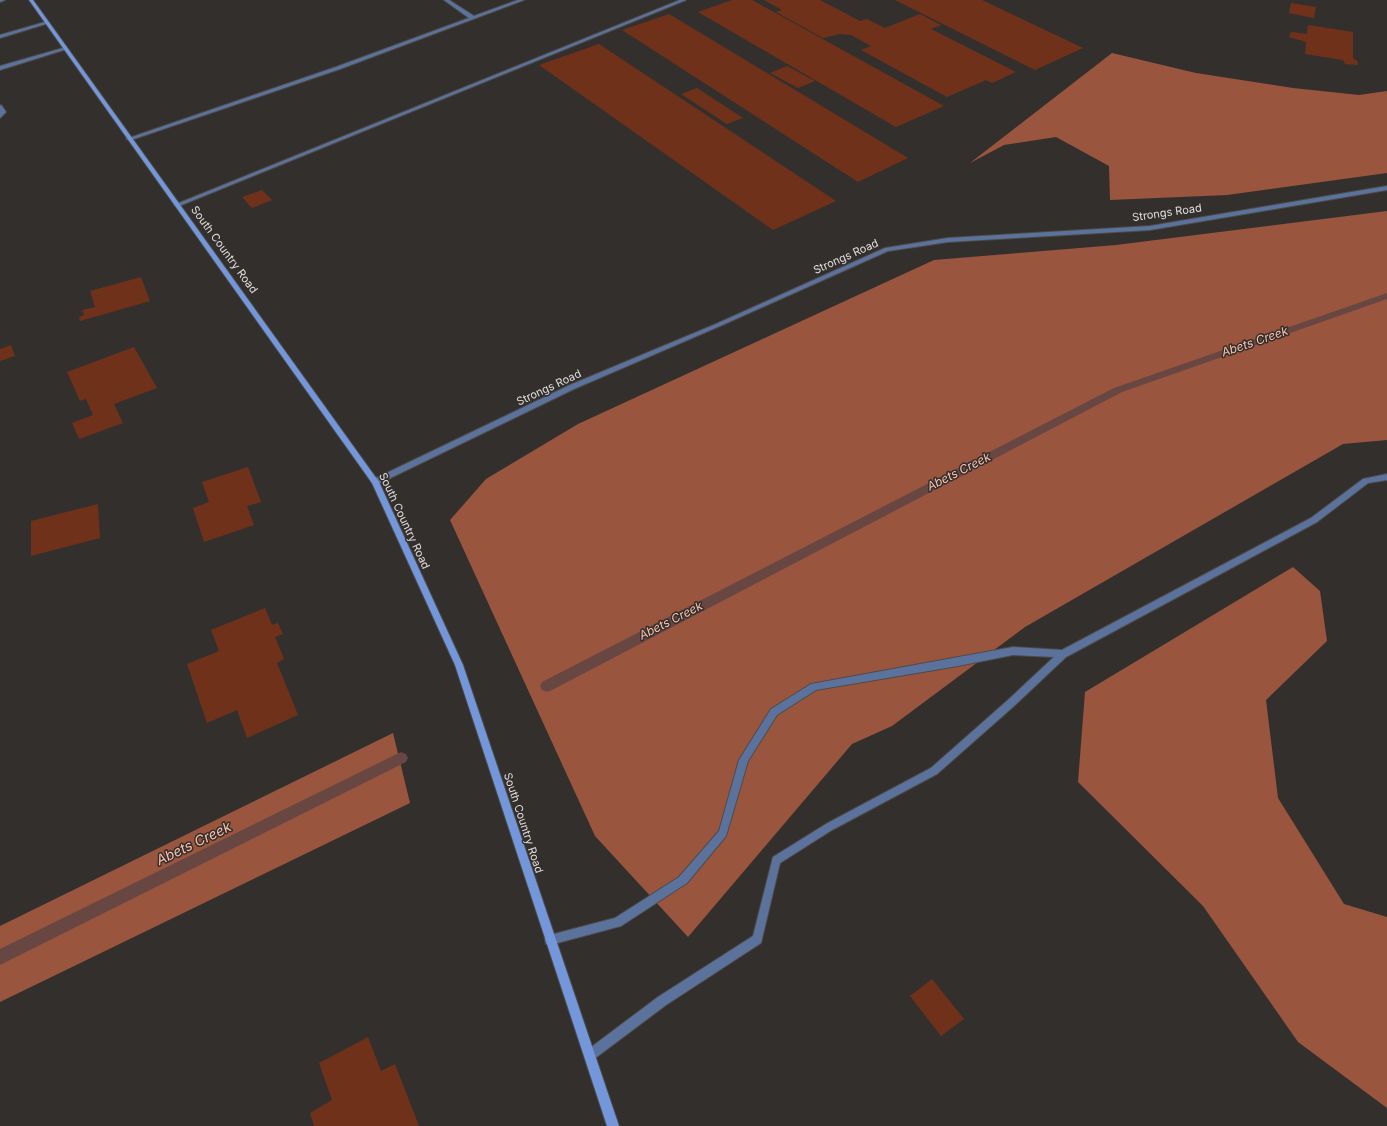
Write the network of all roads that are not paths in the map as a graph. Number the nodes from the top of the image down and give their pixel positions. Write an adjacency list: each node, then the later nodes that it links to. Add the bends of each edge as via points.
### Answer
1 (3, 0): 6 (street)
2 (30, 0): 8 (main road, South Country Road)
3 (446, 0): 7 (street)
4 (522, 0): 7 (street)
5 (684, 0): 16 (street)
6 (0, 1)
7 (473, 18): 14 (street, via 338,68)
8 (47, 24): 9 (street); 10 (main road, South Country Road)
9 (0, 37)
10 (65, 49): 11 (street); 14 (main road, South Country Road)
11 (0, 68)
12 (0, 107): 13 (street, via 3,112)
13 (0, 116)
14 (129, 139): 16 (main road, South Country Road)
15 (1387, 188): 18 (street, Strongs Road, via 1150,228 948,240 887,249 572,387)
16 (177, 205): 18 (main road, South Country Road)
17 (1387, 477): 19 (street, via 1366,481 1314,520)
18 (375, 482): 20 (main road, South Country Road, via 459,665)
19 (1063, 654): 20 (street, via 1013,651 814,687 774,712 744,760 723,833 683,880 617,922); 21 (street, via 934,771 776,860 757,939 662,1001)
20 (550, 940): 21 (main road, South Country Road)
21 (590, 1055): 22 (main road, South Country Road)
22 (613, 1126)

